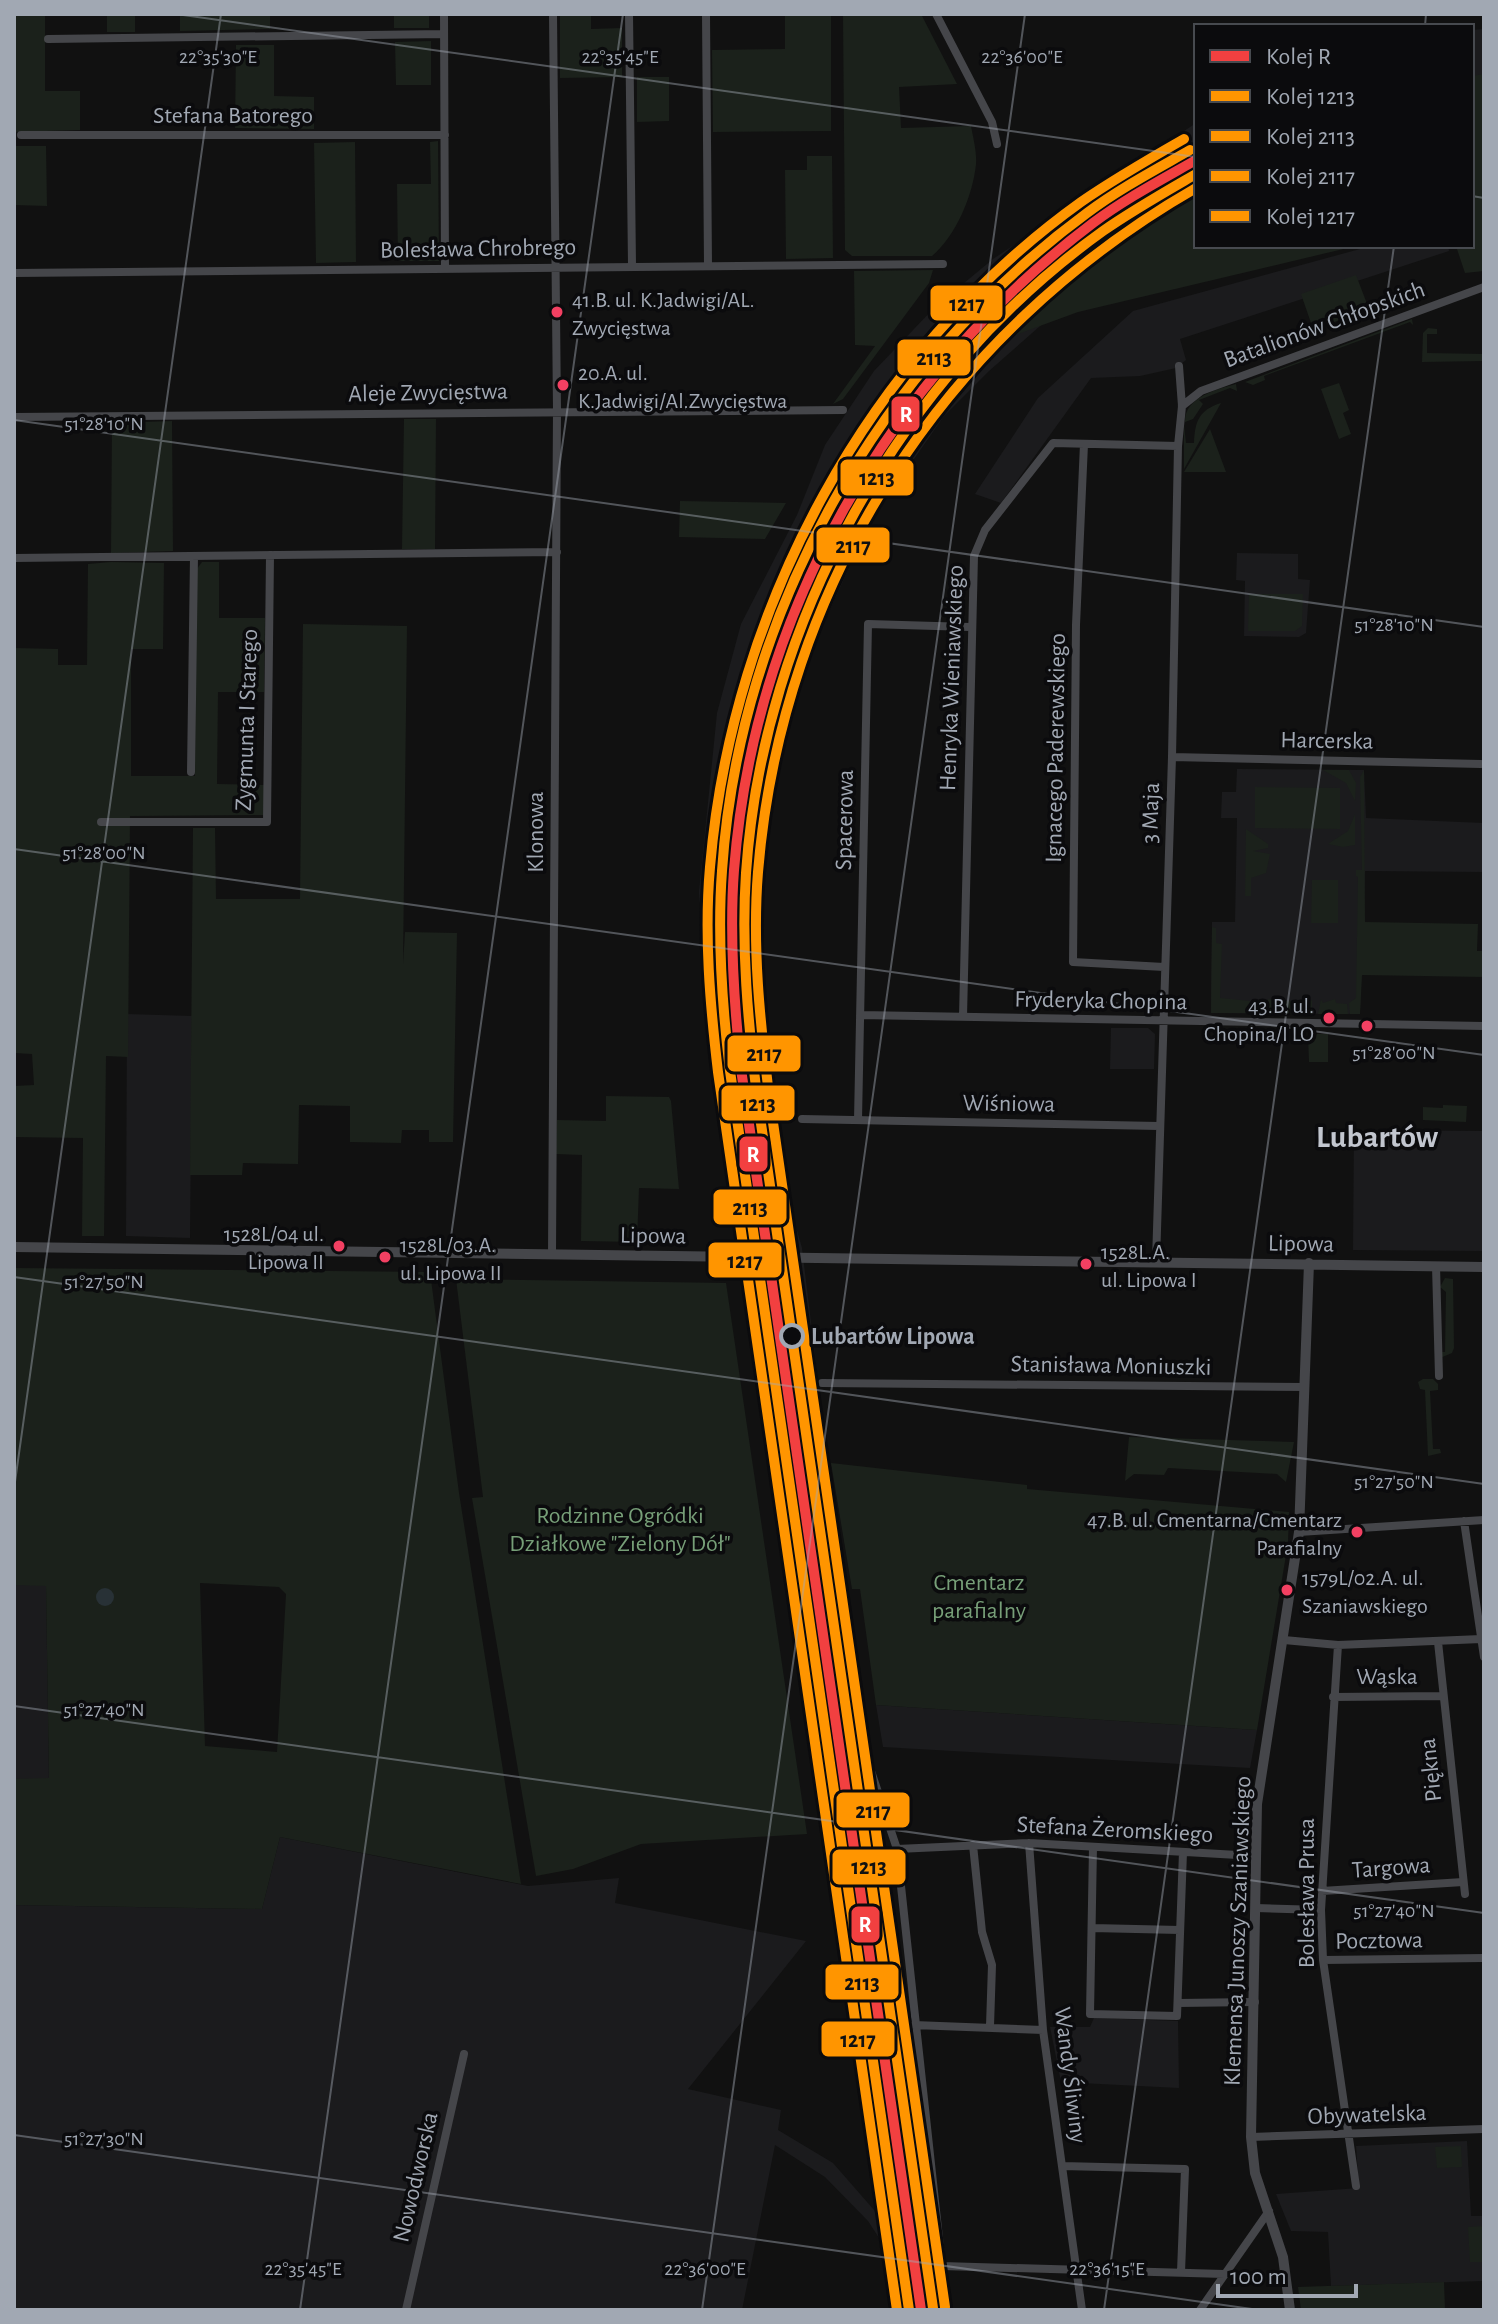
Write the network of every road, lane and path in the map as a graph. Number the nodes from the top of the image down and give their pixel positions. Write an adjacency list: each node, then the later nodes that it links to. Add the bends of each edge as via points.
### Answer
1 (444, 14): 6 (street)
2 (553, 14): 15 (street, Klonowa)
3 (629, 14): 12 (street)
4 (706, 14): 13 (street)
5 (936, 14): 10 (street, via 992,122)
6 (444, 34): 7 (street); 9 (street)
7 (48, 39)
8 (21, 135): 9 (street, Stefana Batorego)
9 (445, 135): 14 (street)
10 (997, 144)
11 (943, 264): 13 (street, Bolesława Chrobrego)
12 (632, 265): 13 (street, Bolesława Chrobrego); 15 (street, Bolesława Chrobrego)
13 (708, 265)
14 (445, 268): 15 (street, Bolesława Chrobrego); 16 (street, Bolesława Chrobrego)
15 (556, 268): 20 (street, Klonowa)
16 (14, 273)
17 (1484, 287): 19 (street, Batalionów Chłopskich, via 1201,391)
18 (1179, 366): 19 (street, 3 Maja)
19 (1182, 406): 24 (street, 3 Maja)
20 (557, 410): 21 (street, Aleje Zwycięstwa); 22 (street, Aleje Zwycięstwa); 25 (street, Klonowa)
21 (843, 410)
22 (14, 417)
23 (1084, 444): 24 (street, Henryka Wieniawskiego); 29 (street, Henryka Wieniawskiego, via 1053,443 985,530 974,556); 34 (street, Ignacego Paderewskiego, via 1076,625 1073,962)
24 (1178, 446): 30 (street, 3 Maja)
25 (557, 552): 26 (street); 43 (street, Klonowa)
26 (270, 555): 27 (street); 33 (street, Zygmunta I Starego, via 267,822)
27 (194, 556): 28 (street); 32 (street)
28 (14, 558)
29 (970, 627): 35 (street, Spacerowa, via 868,624); 36 (street, Henryka Wieniawskiego)
30 (1172, 757): 31 (street, Harcerska); 34 (street, 3 Maja)
31 (1481, 764)
32 (191, 772)
33 (101, 822)
34 (1164, 967): 37 (street, 3 Maja)
35 (860, 1015): 36 (street, Fryderyka Chopina); 40 (street, Spacerowa)
36 (963, 1017): 37 (street, Fryderyka Chopina)
37 (1162, 1023): 38 (street, Fryderyka Chopina); 41 (street, 3 Maja)
38 (1484, 1026)
39 (802, 1119): 40 (street, Wiśniowa)
40 (858, 1120): 41 (street, Wiśniowa)
41 (1159, 1126): 44 (street, 3 Maja)
42 (14, 1247): 43 (street, Lipowa)
43 (552, 1254): 44 (street, Lipowa)
44 (1156, 1261): 45 (street, Lipowa)
45 (1309, 1263): 46 (street, Lipowa); 50 (street, Klemensa Junoszy Szaniawskiego)
46 (1436, 1266): 47 (street, Lipowa); 48 (street)
47 (1484, 1267)
48 (1439, 1376)
49 (822, 1383): 50 (street, Stanisława Moniuszki)
50 (1304, 1387): 53 (street, Klemensa Junoszy Szaniawskiego)
51 (1484, 1520): 52 (street)
52 (1464, 1521): 53 (street); 54 (street)
53 (1299, 1532): 55 (street, Klemensa Junoszy Szaniawskiego)
54 (1481, 1639): 56 (street); 58 (street)
55 (1284, 1640): 57 (street); 67 (street, Klemensa Junoszy Szaniawskiego, via 1262,1766)
56 (1438, 1642): 57 (street); 59 (street, Piękna)
57 (1338, 1645): 60 (street, Bolesława Prusa)
58 (1484, 1657)
59 (1442, 1696): 60 (street, Wąska); 68 (street, Piękna)
60 (1333, 1697): 69 (street, Bolesława Prusa)
61 (871, 1771): 65 (street)
62 (1029, 1843): 63 (street, Stefana Żeromskiego); 64 (street, Stefana Żeromskiego); 81 (street, Wandy Śliwiny)
63 (973, 1845): 65 (street, Stefana Żeromskiego); 80 (street, via 982,1932 992,1965)
64 (1093, 1847): 66 (street, Stefana Żeromskiego); 73 (street)
65 (897, 1849): 79 (street)
66 (1183, 1852): 67 (street, Stefana Żeromskiego); 74 (street)
67 (1255, 1856): 71 (street, Klemensa Junoszy Szaniawskiego)
68 (1463, 1882): 69 (street, Targowa); 70 (street, Piękna)
69 (1322, 1891): 72 (street, Bolesława Prusa)
70 (1465, 1894)
71 (1256, 1908): 72 (street); 77 (street, Klemensa Junoszy Szaniawskiego)
72 (1321, 1910): 76 (street, Bolesława Prusa)
73 (1092, 1928): 74 (street); 78 (street, via 1090,2014 1174,2017)
74 (1180, 1930): 78 (street)
75 (1484, 1958): 76 (street, Pocztowa)
76 (1323, 1960): 84 (street, Bolesława Prusa)
77 (1255, 2002): 78 (street); 85 (street, Klemensa Junoszy Szaniawskiego)
78 (1178, 2003)
79 (914, 2025): 80 (street); 89 (street, via 942,2266)
80 (990, 2026): 81 (street)
81 (1043, 2030): 86 (street, Wandy Śliwiny)
82 (464, 2054): 92 (street, Nowodworska)
83 (1484, 2129): 84 (street, Obywatelska)
84 (1348, 2135): 85 (street, Obywatelska); 87 (street, Bolesława Prusa)
85 (1251, 2137): 88 (street, Klemensa Junoszy Szaniawskiego, via 1255,2173)
86 (1062, 2166): 89 (street, Wandy Śliwiny); 90 (street, via 1185,2169)
87 (1356, 2186)
88 (1269, 2211): 91 (street); 95 (street, Klemensa Junoszy Szaniawskiego, via 1283,2257)
89 (1077, 2270): 90 (street); 93 (street, Wandy Śliwiny)
90 (1181, 2272): 91 (street)
91 (1224, 2274): 94 (street)
92 (406, 2310)
93 (1082, 2310)
94 (1200, 2310)
95 (1290, 2310)

